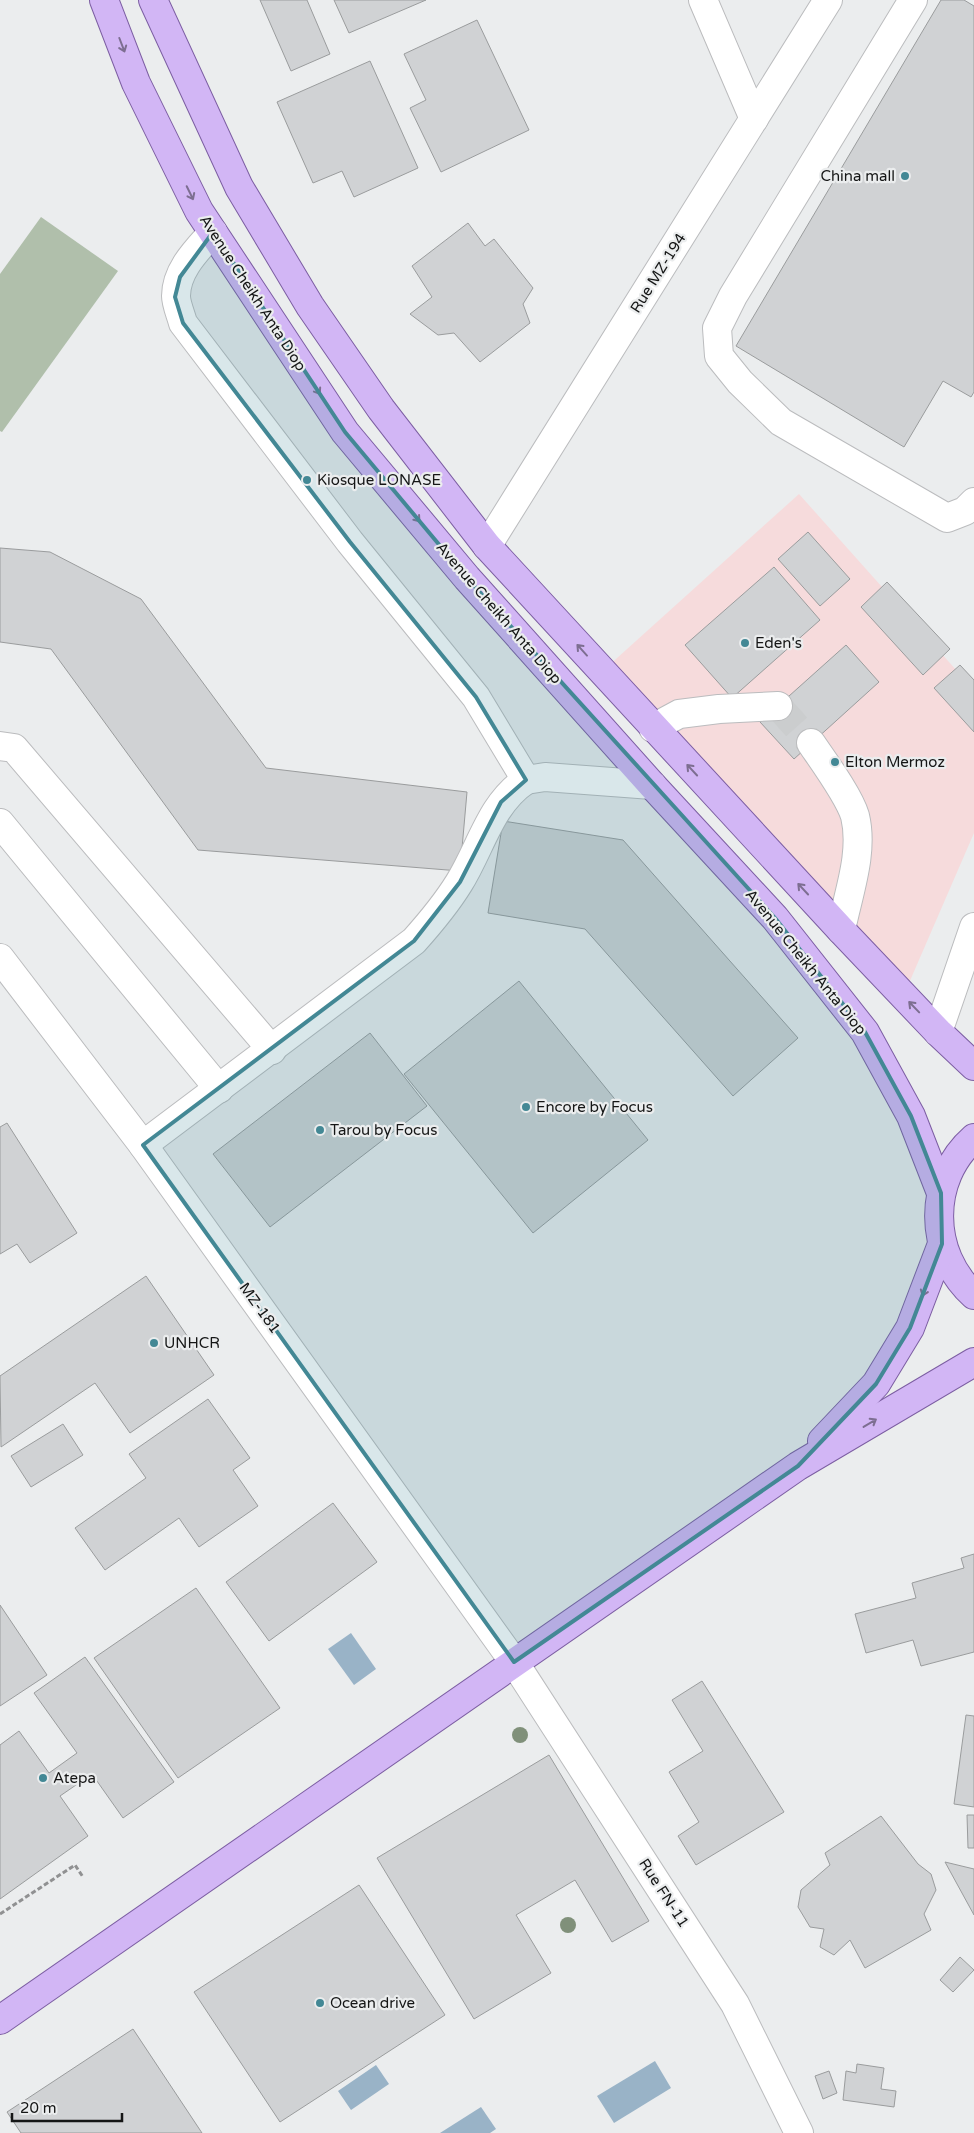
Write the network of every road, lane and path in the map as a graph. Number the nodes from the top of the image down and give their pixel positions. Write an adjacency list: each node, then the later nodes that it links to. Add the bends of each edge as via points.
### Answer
1 (104, 0): 7 (main road, Avenue Cheikh Anta Diop, one-way to 7, via 136,83)
2 (154, 0): 9 (main road, via 239,187 310,306 380,409)
3 (703, 0): 6 (street)
4 (828, 0): 6 (street, Rue MZ-194)
5 (913, 0): 8 (street, via 733,296 717,328 719,356 781,422 947,518 966,511)
6 (754, 119): 9 (street, Rue MZ-194)
7 (213, 232): 14 (street, via 190,258 180,276 175,297 184,323 350,542 476,697); 15 (main road, Avenue Cheikh Anta Diop, one-way to 15, via 345,432 467,578)
8 (974, 502)
9 (487, 546): 11 (main road, one-way to 9)
10 (778, 706): 11 (street, via 680,714)
11 (653, 728): 18 (main road, one-way to 11)
12 (811, 743): 18 (street, via 854,816 858,852)
13 (0, 746): 22 (street, via 14,748)
14 (526, 780): 15 (street, via 545,777); 22 (street, via 513,788 501,802 460,882 437,916 414,941)
15 (652, 785): 27 (main road, Avenue Cheikh Anta Diop, via 776,918 865,1032 911,1116)
16 (0, 823): 24 (street)
17 (974, 926): 20 (street)
18 (841, 930): 21 (main road, one-way to 18)
19 (0, 958): 26 (street, MZ-181)
20 (966, 974): 21 (street)
21 (938, 1032): 23 (main road)
22 (272, 1050): 24 (street)
23 (974, 1066)
24 (219, 1089): 26 (street)
25 (974, 1138): 27 (main road, via 950,1168)
26 (143, 1145): 32 (street, MZ-181)
27 (941, 1193): 28 (main road)
28 (942, 1244): 29 (main road, via 951,1267); 31 (main road, one-way to 31, via 910,1328 876,1384)
29 (974, 1295)
30 (974, 1362): 31 (main road, one-way to 30)
31 (798, 1466): 32 (main road)
32 (514, 1662): 35 (main road); 36 (street, Rue FN-11, via 735,2004)
33 (83, 1878): 34 (path, via 75,1865)
34 (0, 1914)
35 (0, 2020)
36 (799, 2133)

